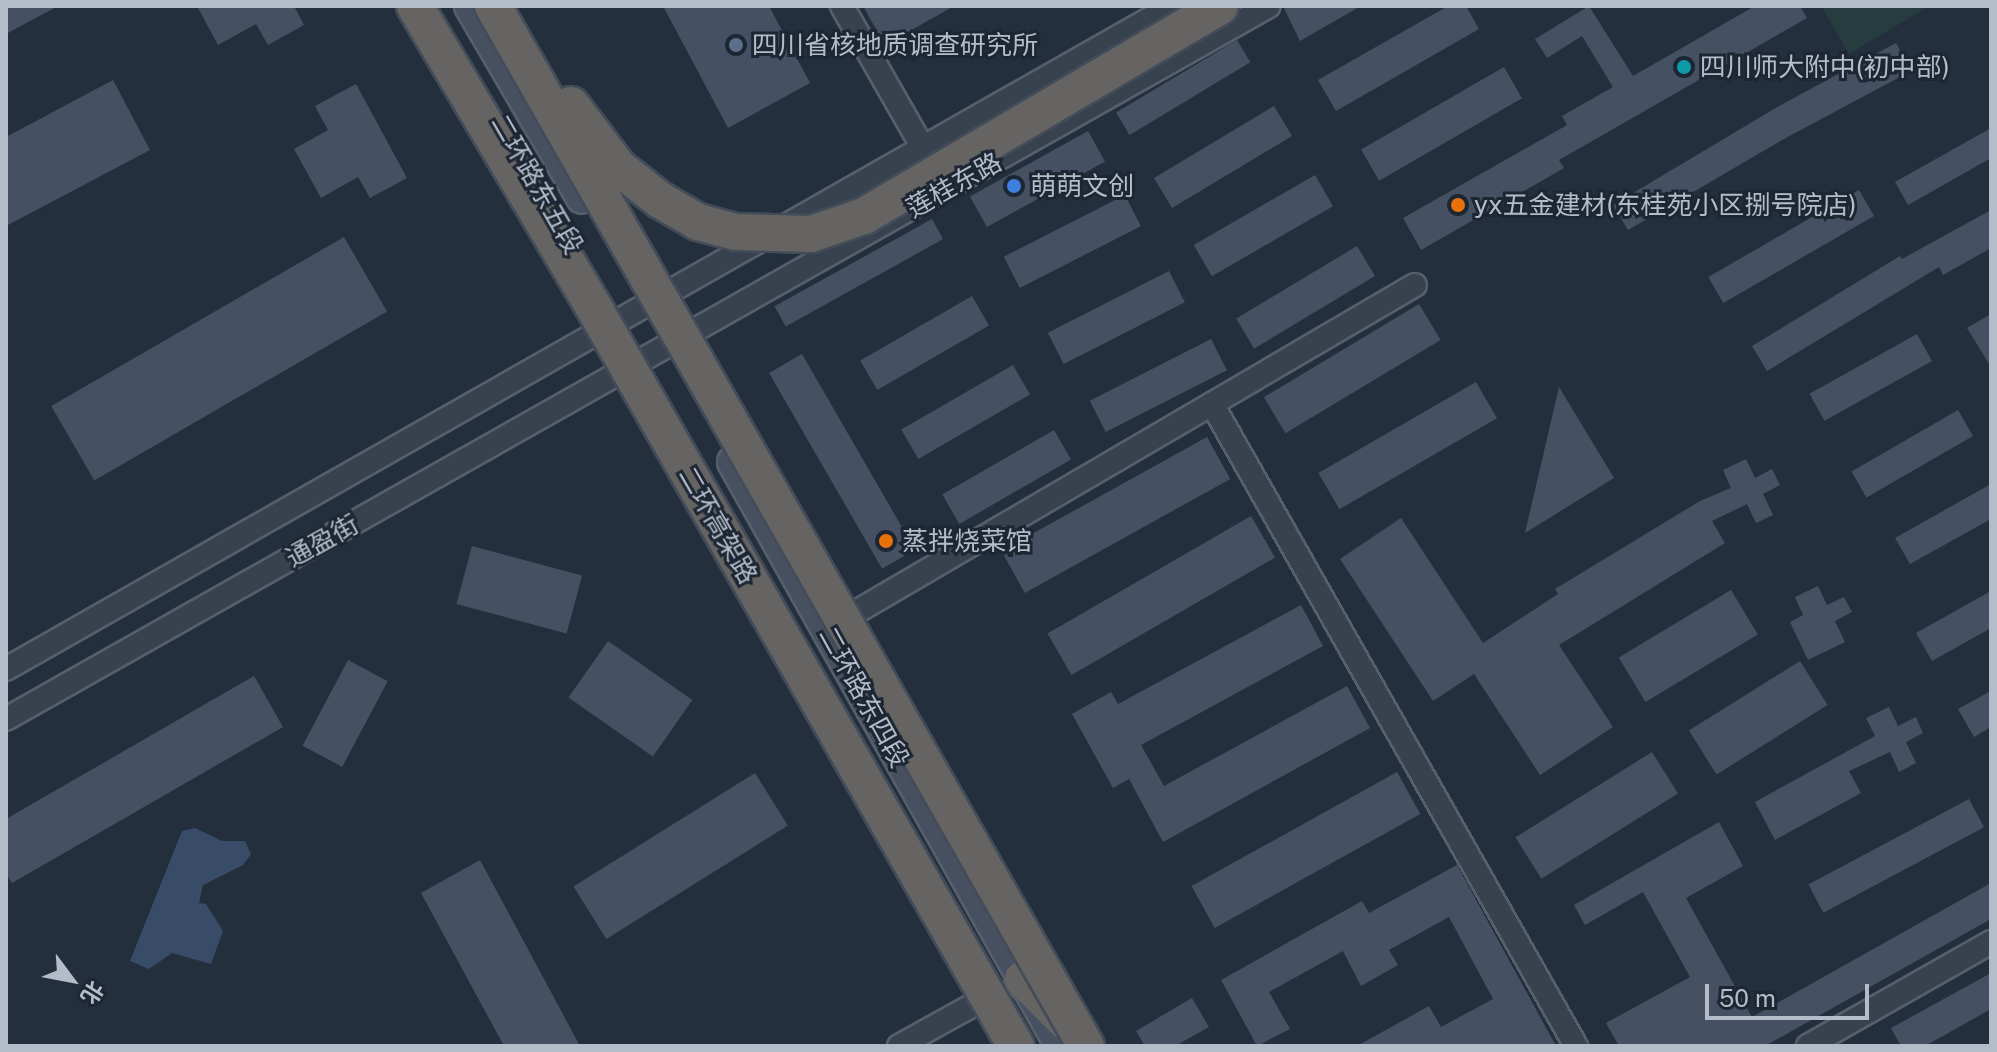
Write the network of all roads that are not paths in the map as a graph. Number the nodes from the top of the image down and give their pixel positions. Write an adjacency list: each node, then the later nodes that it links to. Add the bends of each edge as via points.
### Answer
1 (415, 6): 21 (highway, 二环高架路, bridge, via 605,327)
2 (434, 6): 12 (main road, 二环路东五段)
3 (470, 6): 11 (main road, 二环路东五段)
4 (496, 6): 7 (highway, bridge, via 619,168 660,200 698,222 736,232 811,234 864,216); 26 (highway, bridge)
5 (842, 6): 9 (street)
6 (1172, 6): 9 (street, 莲桂东路)
7 (1220, 6)
8 (1269, 6): 13 (street, 莲桂东路)
9 (923, 148): 11 (street, 莲桂东路)
10 (1415, 285): 15 (street)
11 (646, 307): 12 (street, 莲桂东路); 13 (main road, 二环路东五段)
12 (617, 323): 14 (main road, 二环路东五段); 17 (street, 通盈街)
13 (669, 347): 14 (street, 莲桂东路); 16 (main road, 二环路东四段)
14 (639, 363): 18 (street, 通盈街); 21 (main road, 二环路东四段)
15 (1212, 404): 16 (street); 27 (street)
16 (826, 630): 20 (main road, 二环路东四段)
17 (6, 669)
18 (6, 719)
19 (1991, 942): 28 (street)
20 (1023, 979): 25 (main road, 二环路东四段); 26 (highway)
21 (982, 1004): 22 (street); 23 (main road, 二环路东四段); 24 (highway, 二环高架路, bridge)
22 (899, 1046)
23 (997, 1046)
24 (1014, 1046)
25 (1061, 1046)
26 (1088, 1046)
27 (1576, 1046)
28 (1808, 1046)

